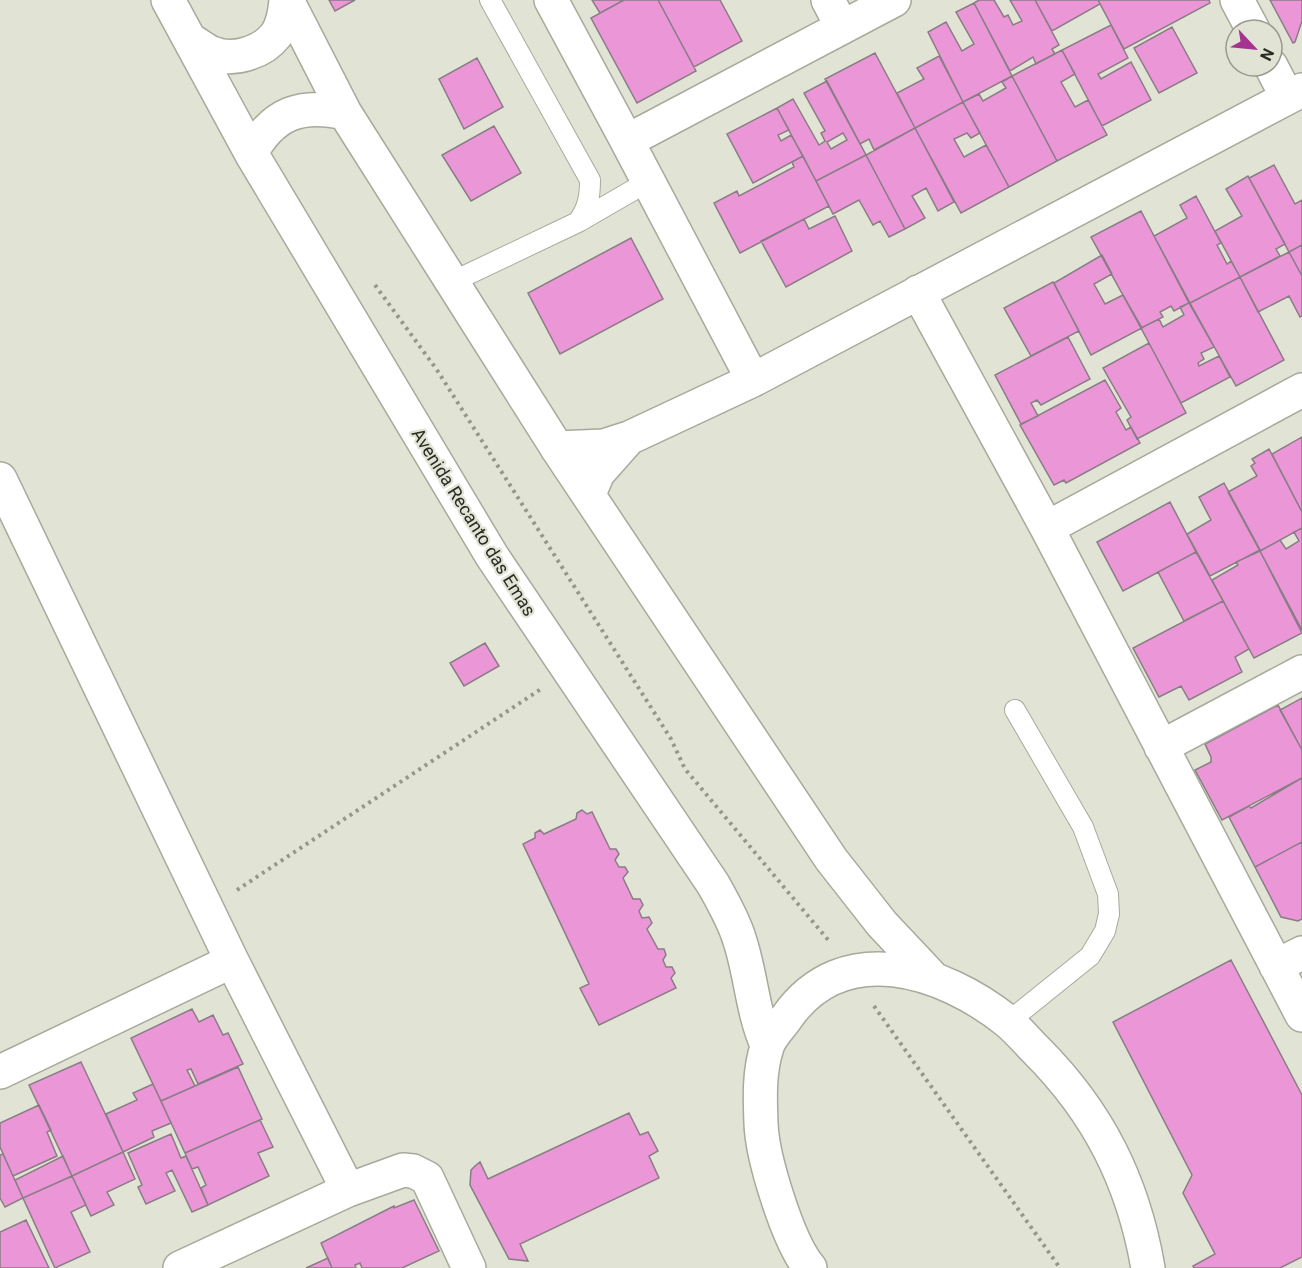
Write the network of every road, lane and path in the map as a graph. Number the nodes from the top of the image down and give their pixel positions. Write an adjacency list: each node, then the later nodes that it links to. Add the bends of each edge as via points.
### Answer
1 (168, 0): 9 (street, Avenida Recanto das Emas)
2 (287, 0): 9 (street, via 276,36 261,48 238,57 213,54); 12 (street)
3 (490, 0): 16 (lane, via 590,180 587,210)
4 (551, 0): 13 (street)
5 (894, 0): 7 (street)
6 (1237, 0): 8 (street)
7 (835, 13): 13 (street)
8 (1247, 18)
9 (192, 41): 14 (street, Avenida Recanto das Emas)
10 (1281, 78): 11 (street)
11 (1295, 94): 19 (street)
12 (345, 113): 14 (street, via 321,107 297,111 275,122); 18 (street)
13 (627, 141): 15 (street)
14 (251, 153): 28 (street, Avenida Recanto das Emas, via 492,555)
15 (649, 181): 16 (lane); 20 (street)
16 (578, 222): 18 (lane)
17 (367, 277): 35 (path, via 437,370 671,739 685,769 820,929)
18 (452, 282): 23 (street)
19 (918, 292): 20 (street); 27 (street)
20 (753, 380): 22 (street)
21 (1302, 390): 27 (street)
22 (629, 438): 23 (street, via 584,448); 25 (street, via 598,473)
23 (557, 448): 25 (street)
24 (0, 479): 26 (street)
25 (589, 495): 36 (street, via 831,859 882,924)
26 (9, 524): 32 (street)
27 (1047, 528): 31 (street)
28 (569, 671): 32 (path); 39 (street, Avenida Recanto das Emas, via 732,918 757,1023)
29 (1302, 672): 31 (street)
30 (1015, 710): 38 (lane, via 1083,827 1108,894 1109,914 1105,931 1090,956)
31 (1161, 747): 33 (street)
32 (207, 910): 34 (street)
33 (1289, 959): 37 (street)
34 (232, 961): 40 (street); 41 (street)
35 (851, 973): 36 (street, via 881,968); 39 (street, via 827,980 801,997); 45 (path)
36 (931, 976): 38 (street)
37 (1302, 1015)
38 (1008, 1022): 46 (street, via 1055,1069 1091,1114 1126,1181)
39 (767, 1045): 42 (street, via 760,1088 763,1149)
40 (0, 1072)
41 (348, 1190): 43 (street); 44 (street, via 403,1170 422,1174 433,1188)
42 (803, 1266)
43 (180, 1268)
44 (469, 1268)
45 (1060, 1268)
46 (1148, 1268)

